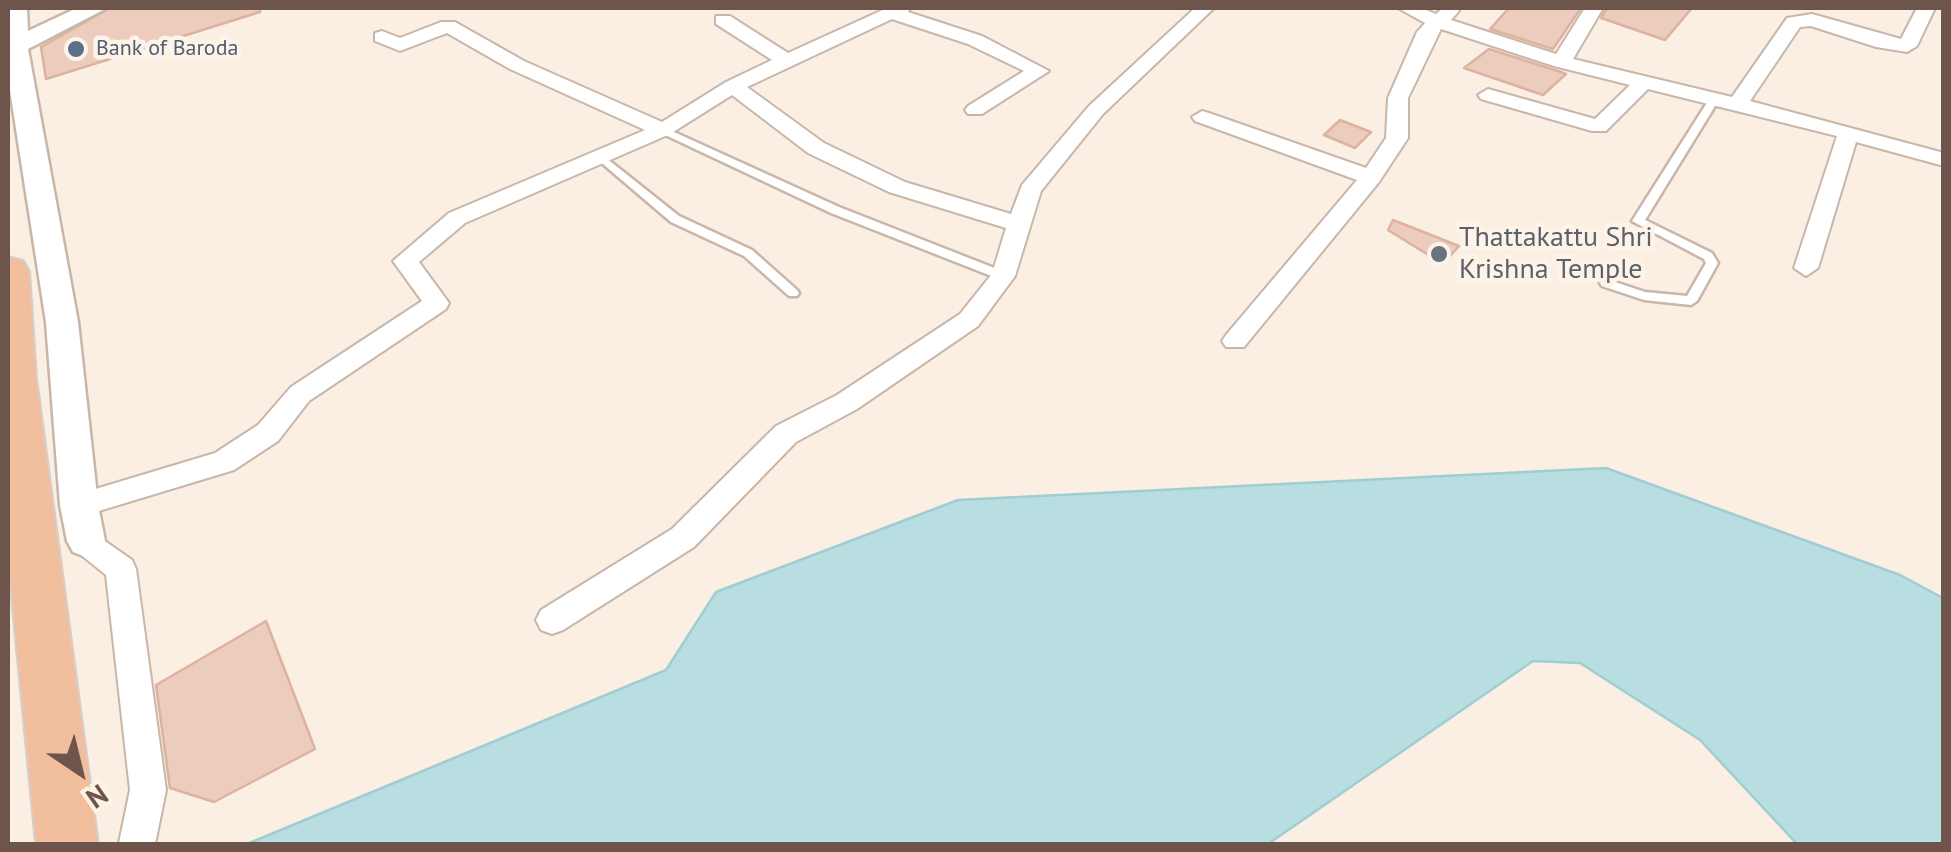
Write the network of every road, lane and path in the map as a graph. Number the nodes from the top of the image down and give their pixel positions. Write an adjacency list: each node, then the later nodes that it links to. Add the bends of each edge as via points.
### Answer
1 (16, 8): 11 (street)
2 (95, 8): 11 (street)
3 (1204, 8): 26 (street, via 1096,110 1030,190)
4 (1406, 8): 8 (street)
5 (1594, 8): 13 (street)
6 (1926, 8): 18 (street, via 1907,46 1812,20 1794,22)
7 (897, 10): 12 (street); 19 (street, via 1039,71)
8 (1447, 15): 13 (street); 25 (street, via 1427,32 1398,98 1397,138)
9 (723, 20): 12 (street)
10 (382, 37): 21 (street, via 400,45 448,26 517,65)
11 (15, 46): 33 (street, via 62,322)
12 (785, 60): 15 (street)
13 (1561, 62): 14 (street)
14 (1645, 82): 16 (street, via 1599,127); 17 (street)
15 (733, 86): 21 (street); 26 (street, via 816,148 881,179)
16 (1488, 95)
17 (1715, 98): 18 (street); 30 (lane, via 1638,221 1708,256 1712,262 1692,300 1644,296)
18 (1738, 104): 22 (street)
19 (975, 110)
20 (1202, 117): 25 (street)
21 (663, 130): 23 (street); 29 (lane, via 835,210)
22 (1848, 134): 24 (street); 27 (street)
23 (600, 157): 31 (lane, via 675,219 748,253); 33 (street, via 457,218 405,260 437,303 300,394 268,432 224,462)
24 (1944, 160)
25 (1371, 177): 32 (street)
26 (1021, 225): 29 (street)
27 (1806, 268)
28 (8, 271): 36 (highway)
29 (1003, 276): 35 (street, via 969,320 847,402 786,434 683,538)
30 (1606, 283)
31 (793, 293)
32 (1235, 342)
33 (79, 505): 34 (street)
34 (86, 541): 37 (street, via 121,568 148,790)
35 (552, 620)
36 (65, 826)
37 (137, 843)

